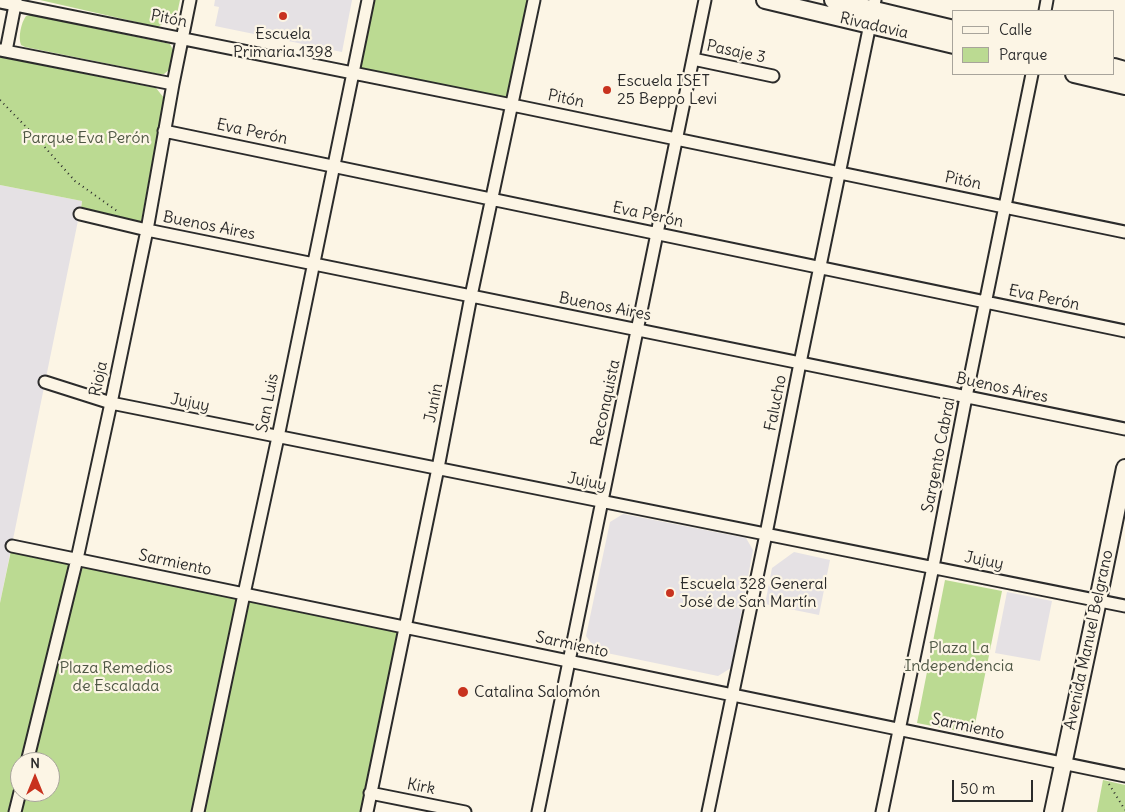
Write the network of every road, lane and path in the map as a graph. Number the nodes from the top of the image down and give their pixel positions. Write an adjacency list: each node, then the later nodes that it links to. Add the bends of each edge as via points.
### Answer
1 (190, 0): 11 (street, Rioja)
2 (368, 0): 15 (street, San Luis)
3 (534, 0): 22 (street, Junín)
4 (706, 0): 14 (street, Reconquista)
5 (764, 0): 9 (street, Rivadavia)
6 (833, 0): 9 (street, Rivadavia)
7 (0, 2): 8 (street, Pitón)
8 (16, 3): 11 (street, Pitón); 13 (street)
9 (872, 12): 10 (street, Rivadavia); 12 (street, Rivadavia); 26 (street, Falucho)
10 (952, 29)
11 (182, 38): 15 (street, Pitón); 19 (street, Rioja)
12 (952, 44)
13 (3, 50): 19 (street)
14 (693, 60): 18 (street, Pasaje 3); 24 (street, Reconquista)
15 (353, 72): 22 (street, Pitón); 25 (street, San Luis)
16 (1032, 75): 28 (street, Sargento Cabral)
17 (1078, 75): 20 (street)
18 (772, 76)
19 (173, 84): 23 (street, Rioja)
20 (1125, 86)
21 (0, 100): 29 (path, via 75,181)
22 (512, 105): 24 (street, Pitón); 27 (street, Junín)
23 (164, 130): 25 (street, Eva Perón); 31 (street, Rioja)
24 (677, 138): 26 (street, Pitón); 33 (street, Reconquista)
25 (333, 166): 27 (street, Eva Perón); 34 (street, San Luis)
26 (839, 172): 28 (street, Pitón); 35 (street, Falucho)
27 (492, 199): 33 (street, Eva Perón); 36 (street, Junín)
28 (1005, 207): 32 (street, Pitón); 37 (street, Sargento Cabral)
29 (118, 212)
30 (80, 214): 31 (street, Buenos Aires)
31 (147, 230): 34 (street, Buenos Aires); 43 (street, Rioja)
32 (1125, 232)
33 (657, 233): 35 (street, Eva Perón); 38 (street, Reconquista)
34 (313, 264): 36 (street, Buenos Aires); 45 (street, San Luis)
35 (820, 267): 37 (street, Eva Perón); 40 (street, Falucho)
36 (471, 296): 38 (street, Buenos Aires); 46 (street, Junín)
37 (986, 302): 39 (street, Eva Perón); 42 (street, Sargento Cabral)
38 (638, 330): 40 (street, Buenos Aires); 48 (street, Reconquista)
39 (1125, 331)
40 (800, 363): 42 (street, Buenos Aires); 49 (street, Falucho)
41 (45, 382): 43 (street, Jujuy)
42 (966, 397): 44 (street, Buenos Aires); 52 (street, Sargento Cabral)
43 (111, 403): 45 (street, Jujuy); 51 (street, Rioja)
44 (1125, 429)
45 (278, 437): 46 (street, Jujuy); 53 (street, San Luis)
46 (438, 468): 48 (street, Jujuy); 56 (street, Junín)
47 (1125, 468): 54 (street, Avenida Manuel Belgrano)
48 (602, 501): 49 (street, Jujuy); 57 (street, Reconquista)
49 (766, 534): 52 (street, Jujuy); 58 (street, Falucho)
50 (12, 546): 51 (street, Sarmiento)
51 (77, 560): 53 (street, Sarmiento); 60 (street, Rioja)
52 (933, 567): 54 (street, Jujuy); 59 (street, Sargento Cabral)
53 (244, 594): 56 (street, Sarmiento); 66 (street, San Luis)
54 (1098, 600): 55 (street, Jujuy); 61 (street, Avenida Manuel Belgrano)
55 (1125, 606)
56 (404, 627): 57 (street, Sarmiento); 64 (street, Junín)
57 (569, 661): 58 (street, Sarmiento); 69 (street, Reconquista)
58 (732, 694): 59 (street, Sarmiento); 70 (street, Falucho)
59 (899, 729): 61 (street, Sarmiento); 71 (street, Sargento Cabral)
60 (29, 752)
61 (1063, 763): 62 (street, Sarmiento); 72 (street, Avenida Manuel Belgrano)
62 (1101, 771): 63 (street, Sarmiento); 65 (path)
63 (1125, 776)
64 (370, 793): 67 (street, Junín); 68 (street, Kirk)
65 (1125, 810)
66 (198, 812)
67 (367, 812)
68 (465, 812)
69 (538, 812)
70 (708, 812)
71 (882, 812)
72 (1053, 812)

